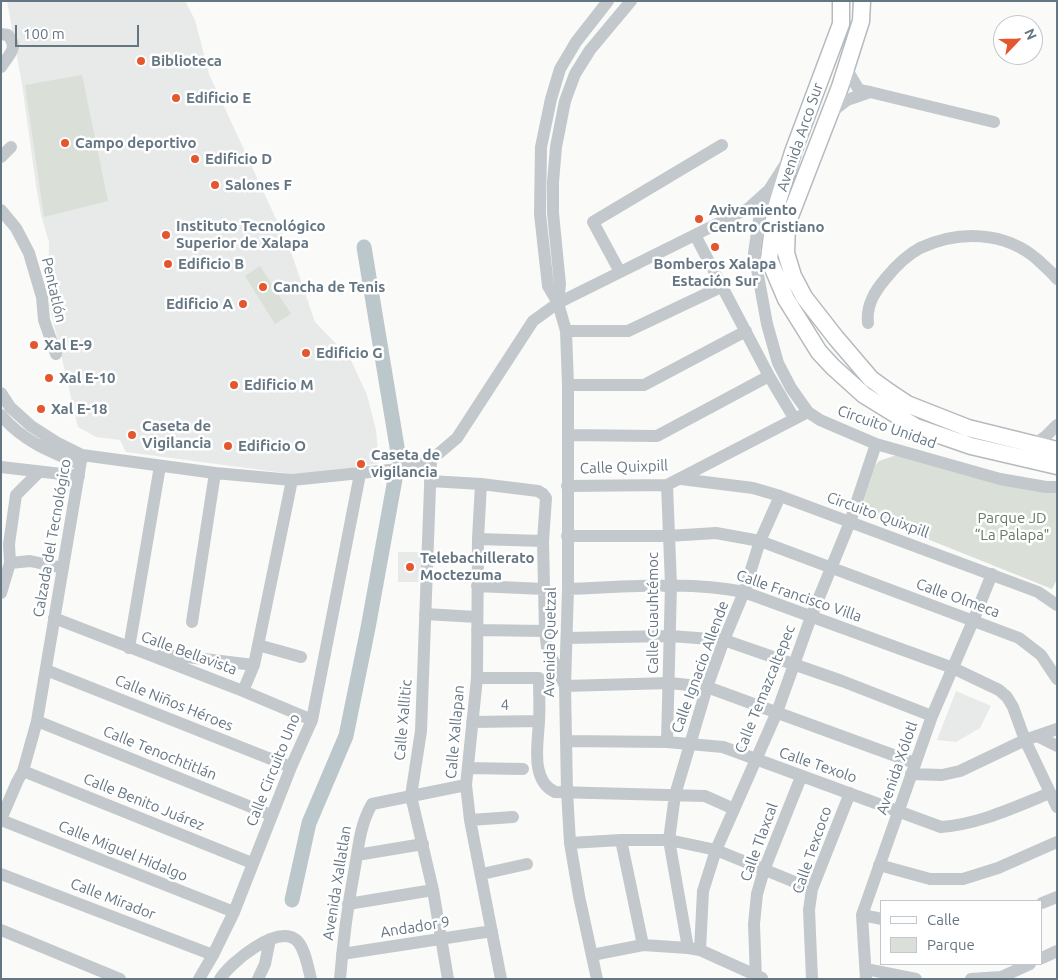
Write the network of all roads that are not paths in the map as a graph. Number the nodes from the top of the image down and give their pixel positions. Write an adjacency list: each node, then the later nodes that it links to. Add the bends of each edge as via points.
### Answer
1 (608, 1): 22 (street, via 576,42 560,70 541,147 540,214 544,259 548,286)
2 (630, 1): 22 (street, via 590,50 575,74 566,101 556,147 553,182 560,284)
3 (841, 1): 13 (main road, Avenida Arco Sur, via 841,24)
4 (862, 1): 7 (main road, Avenida Arco Sur, via 861,21)
5 (1, 34): 6 (street, via 8,35 14,46)
6 (1, 67)
7 (846, 68): 8 (street, via 859,90); 9 (main road, Avenida Arco Sur)
8 (870, 92): 9 (street, via 847,100); 10 (street)
9 (829, 114): 36 (main road, Avenida Arco Sur, via 787,224 786,253 804,297 871,378 907,404 968,428)
10 (994, 122)
11 (722, 145): 19 (street, via 594,222)
12 (11, 147): 14 (street)
13 (793, 152): 15 (street, Circuito Unidad); 17 (main road, Avenida Arco Sur)
14 (1, 157)
15 (769, 190): 17 (main road, via 774,198); 18 (street, via 748,208); 30 (street, Circuito Unidad, via 760,212 754,253 778,363)
16 (1, 210): 26 (street, Pentatlón, via 16,228 29,253 42,298 44,320)
17 (775, 211): 41 (main road, Avenida Arco Sur, via 769,259 786,299 818,352 833,367 864,395 916,427 970,446)
18 (696, 235): 19 (street); 21 (street)
19 (620, 272): 22 (street)
20 (1057, 279): 23 (street, via 1021,247 1004,239 980,235 952,238 919,249 896,265 875,290 867,314)
21 (723, 286): 24 (street, via 628,331); 25 (street)
22 (558, 303): 24 (street, Avenida Quetzal); 38 (street, via 533,321 457,438)
23 (868, 323)
24 (566, 331): 28 (street, Avenida Quetzal)
25 (746, 331): 27 (street); 28 (street, via 644,385)
26 (56, 354)
27 (769, 376): 32 (street); 34 (street, via 657,436)
28 (568, 385): 34 (street, Avenida Quetzal)
29 (1, 393): 39 (street, via 10,407)
30 (808, 412): 32 (street, Calle Quixpill); 35 (street, Circuito Unidad)
31 (1, 415): 39 (street, via 25,438)
32 (794, 418): 46 (street, Calle Quixpill)
33 (1057, 425): 36 (street)
34 (568, 435): 51 (street, Avenida Quetzal)
35 (876, 444): 52 (street, Circuito Unidad, via 1000,479 1046,488); 54 (street, Calle Temazcaltepec)
36 (1035, 444): 37 (main road, Avenida Arco Sur)
37 (1057, 450)
38 (431, 460): 45 (street, Calzada del Tecnológico, via 409,468); 48 (street, Calle Xallitic)
39 (80, 465): 40 (street, Calzada del Tecnológico); 43 (street); 61 (street, Calzada del Tecnológico)
40 (160, 466): 44 (street, Calzada del Tecnológico); 83 (street)
41 (1057, 466)
42 (1, 467): 43 (street)
43 (39, 472): 60 (street, via 16,495 9,544)
44 (215, 473): 47 (street, Calzada del Tecnológico); 76 (street)
45 (360, 474): 47 (street, Calzada del Tecnológico); 98 (street, Calle Circuito Uno)
46 (681, 479): 50 (street, Calle Quixpill); 53 (street, Circuito Quixpill, via 753,488)
47 (292, 480): 82 (street)
48 (430, 481): 49 (street); 71 (street, Calle Xallitic)
49 (482, 484): 57 (street, Calle Xallapan); 58 (street, via 543,494 546,498)
50 (667, 485): 51 (street, Calle Quixpill); 56 (street, Calle Cuauhtémoc)
51 (567, 486): 55 (street, Avenida Quetzal)
52 (1057, 487)
53 (780, 496): 54 (street, Circuito Quixpill); 59 (street, Calle Ignacio Allende)
54 (850, 522): 62 (street, Calle Temazcaltepec); 63 (street, Circuito Quixpill)
55 (567, 536): 56 (street, Calle Olmeca); 67 (street, Avenida Quetzal)
56 (668, 536): 59 (street, Calle Olmeca, via 716,533); 64 (street, Calle Cuauhtémoc)
57 (478, 539): 58 (street); 65 (street, Calle Xallapan)
58 (543, 541): 66 (street)
59 (760, 541): 62 (street, Calle Olmeca); 68 (street, Calle Ignacio Allende)
60 (10, 563): 61 (street, via 30,561); 69 (street)
61 (58, 567): 74 (street, Calzada del Tecnológico)
62 (832, 568): 73 (street, Calle Temazcaltepec); 75 (street, Calle Olmeca)
63 (992, 574): 70 (street, Circuito Quixpill, via 1038,592); 75 (street, Avenida Xólotl)
64 (671, 585): 67 (street, Calle Francisco Villa); 68 (street, Calle Francisco Villa, via 718,586); 79 (street, Calle Cuauhtémoc)
65 (477, 586): 66 (street); 72 (street, Calle Xallapan)
66 (544, 589): 78 (street)
67 (568, 589): 80 (street, Avenida Quetzal)
68 (744, 592): 73 (street, Calle Francisco Villa); 81 (street, Calle Ignacio Allende)
69 (1, 593)
70 (1057, 605)
71 (425, 614): 72 (street); 120 (street, Calle Xallitic, via 421,731)
72 (477, 617): 77 (street, Calle Xallapan)
73 (811, 617): 87 (street, Calle Temazcaltepec); 88 (street, Calle Francisco Villa)
74 (54, 618): 83 (street, Calle Bellavista); 89 (street, Calzada del Tecnológico)
75 (973, 621): 88 (street, Avenida Xólotl); 91 (street, Calle Olmeca, via 1019,638 1041,655)
76 (192, 622)
77 (476, 630): 78 (street); 90 (street, Calle Xallapan)
78 (545, 631): 93 (street, via 547,647)
79 (670, 636): 80 (street); 81 (street); 92 (street, Calle Cuauhtémoc)
80 (567, 638): 93 (street, Avenida Quetzal)
81 (724, 640): 87 (street); 94 (street, Calle Ignacio Allende)
82 (258, 645): 85 (street); 86 (street)
83 (129, 648): 84 (street, Calle Bellavista)
84 (145, 652): 86 (street); 95 (street, Calle Bellavista)
85 (301, 657)
86 (254, 665): 95 (street)
87 (794, 665): 96 (street, Calle Temazcaltepec); 97 (street)
88 (953, 668): 97 (street, Avenida Xólotl); 103 (street, Calle Francisco Villa, via 999,690)
89 (46, 670): 99 (street, Calzada del Tecnológico); 109 (street, Calle Niños Héroes)
90 (477, 678): 100 (street, via 540,678); 101 (street, Calle Xallapan)
91 (1057, 679)
92 (670, 683): 93 (street); 94 (street); 105 (street, Calle Cuauhtémoc)
93 (565, 686): 104 (street, Avenida Quetzal)
94 (707, 687): 96 (street); 106 (street, Calle Ignacio Allende)
95 (243, 691): 98 (street, Calle Bellavista)
96 (777, 712): 108 (street, Calle Temazcaltepec); 111 (street)
97 (932, 716): 111 (street, Avenida Xólotl)
98 (312, 720): 109 (street, Calle Circuito Uno)
99 (37, 721): 113 (street, Calzada del Tecnológico); 124 (street, Calle Tenochtitlán)
100 (539, 721): 101 (street, 4); 116 (street, via 537,754 541,776 546,788 555,792)
101 (472, 722): 110 (street, Calle Xallapan)
102 (1057, 729): 103 (street)
103 (1031, 738): 107 (street); 111 (street, via 942,775); 118 (street, Calle Francisco Villa)
104 (566, 741): 105 (street, Calle Texolo); 116 (street, Avenida Quetzal)
105 (667, 742): 106 (street, Calle Texolo)
106 (690, 743): 108 (street, Calle Texolo, via 723,747); 119 (street, Calle Ignacio Allende)
107 (1057, 746)
108 (755, 760): 114 (street, Calle Texolo); 122 (street, Calle Temazcaltepec)
109 (291, 767): 124 (street, Calle Circuito Uno)
110 (468, 768): 112 (street); 115 (street, Calle Xallapan)
111 (913, 768): 123 (street, Avenida Xólotl)
112 (523, 769)
113 (23, 772): 126 (street, Calzada del Tecnológico); 135 (street, Calle Benito Juárez)
114 (801, 777): 117 (street, Calle Texolo); 138 (street, Calle Tlaxcal)
115 (466, 785): 120 (street); 127 (street, Calle Xallapan)
116 (566, 791): 119 (street); 131 (street, Avenida Quetzal)
117 (850, 793): 123 (street, Calle Texolo); 142 (street, Calle Texcoco)
118 (1050, 793): 121 (street, Calle Francisco Villa); 123 (street, Calle Texolo, via 962,826 941,827)
119 (675, 795): 122 (street, via 705,796); 129 (street)
120 (411, 796): 132 (street, Calle Xallitic); 134 (street, Avenida Xallatlan, via 372,804 364,819)
121 (1057, 807)
122 (734, 809): 133 (street, Calle Temazcaltepec)
123 (899, 812): 137 (street, Avenida Xólotl)
124 (271, 816): 135 (street, Calle Circuito Uno)
125 (513, 817): 127 (street)
126 (1, 819): 146 (street, Calle Miguel Hidalgo)
127 (470, 820): 140 (street, Calle Xallapan)
128 (621, 840): 129 (street); 131 (street); 153 (street)
129 (669, 840): 133 (street); 154 (street)
130 (1057, 842): 137 (street, via 998,868 963,879 930,879)
131 (570, 843): 158 (street, Avenida Quetzal)
132 (422, 844): 134 (street); 141 (street, Calle Xallitic)
133 (716, 850): 138 (street); 154 (street, Calle Temazcaltepec, via 704,891)
134 (357, 855): 145 (street, Avenida Xallatlan)
135 (252, 863): 146 (street, Calle Circuito Uno)
136 (527, 864): 140 (street)
137 (880, 865): 147 (street, Avenida Xólotl)
138 (764, 870): 142 (street); 162 (street, Calle Tlaxcal, via 757,894 754,924)
139 (1, 874): 157 (street, Calle Mirador)
140 (482, 874): 150 (street, Calle Xallapan)
141 (433, 890): 145 (street); 152 (street, Calle Xallitic)
142 (812, 890): 173 (street, Calle Texcoco, via 809,910)
143 (1057, 897): 144 (street)
144 (1043, 903)
145 (348, 904): 156 (street, Avenida Xallatlan)
146 (234, 912): 157 (street, Calle Circuito Uno)
147 (862, 915): 148 (street); 161 (street, Avenida Xólotl)
148 (880, 919)
149 (1, 930): 164 (street)
150 (492, 930): 152 (street, Andador 9); 171 (street, Calle Xallapan)
151 (270, 939): 166 (street, via 243,957); 167 (street); 168 (street, via 287,936 297,940)
152 (441, 939): 156 (street, Andador 9); 170 (street, Calle Xallitic)
153 (643, 945): 154 (street); 158 (street)
154 (694, 949): 162 (street)
155 (1057, 951): 159 (street)
156 (342, 954): 169 (street, Avenida Xallatlan)
157 (213, 955): 165 (street, Calle Circuito Uno)
158 (592, 955): 172 (street, Avenida Quetzal)
159 (1043, 958)
160 (1028, 965): 163 (street)
161 (866, 974): 174 (street)
162 (759, 978)
163 (999, 978): 175 (street)
164 (120, 979)
165 (199, 979)
166 (220, 979)
167 (258, 979)
168 (311, 979)
169 (340, 979)
170 (448, 979)
171 (501, 979)
172 (597, 979)
173 (812, 979)
174 (916, 979)
175 (971, 979)

